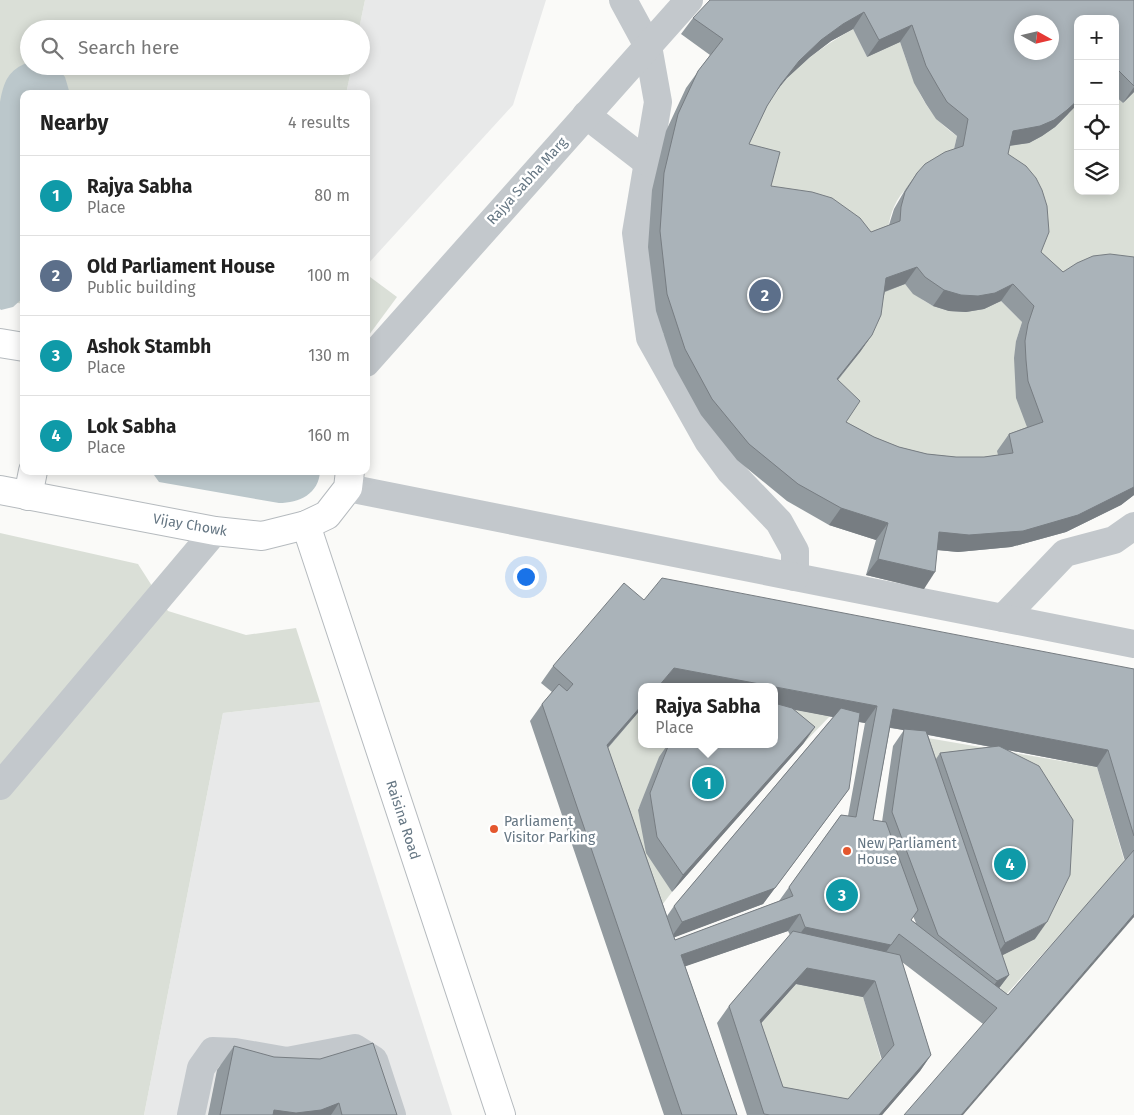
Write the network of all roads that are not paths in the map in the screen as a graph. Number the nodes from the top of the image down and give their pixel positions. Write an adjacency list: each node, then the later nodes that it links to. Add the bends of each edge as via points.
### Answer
1 (623, 0): 3 (lane)
2 (689, 0): 3 (lane, Rajya Sabha Marg)
3 (648, 46): 4 (lane, Rajya Sabha Marg); 5 (lane, via 658,102)
4 (586, 115): 5 (lane); 8 (lane, Rajya Sabha Marg)
5 (648, 162): 15 (lane, via 636,234 650,338 708,441 730,470 779,522 795,551)
6 (0, 343): 7 (main road)
7 (20, 346)
8 (370, 358)
9 (349, 480): 12 (main road, Vijay Chowk, via 327,515); 15 (lane)
10 (30, 484): 11 (main road, Vijay Chowk); 14 (main road, Vijay Chowk)
11 (0, 490)
12 (306, 524): 14 (main road, Vijay Chowk, via 262,536); 21 (main road, Raisina Road)
13 (1134, 526): 16 (lane, via 1114,540 1065,553)
14 (215, 531): 18 (lane)
15 (795, 577): 16 (lane)
16 (1002, 618): 17 (lane)
17 (1134, 644)
18 (0, 786)
19 (192, 1115): 20 (lane, via 201,1068 213,1051 287,1061 355,1048 374,1060)
20 (392, 1115)
21 (501, 1115)

